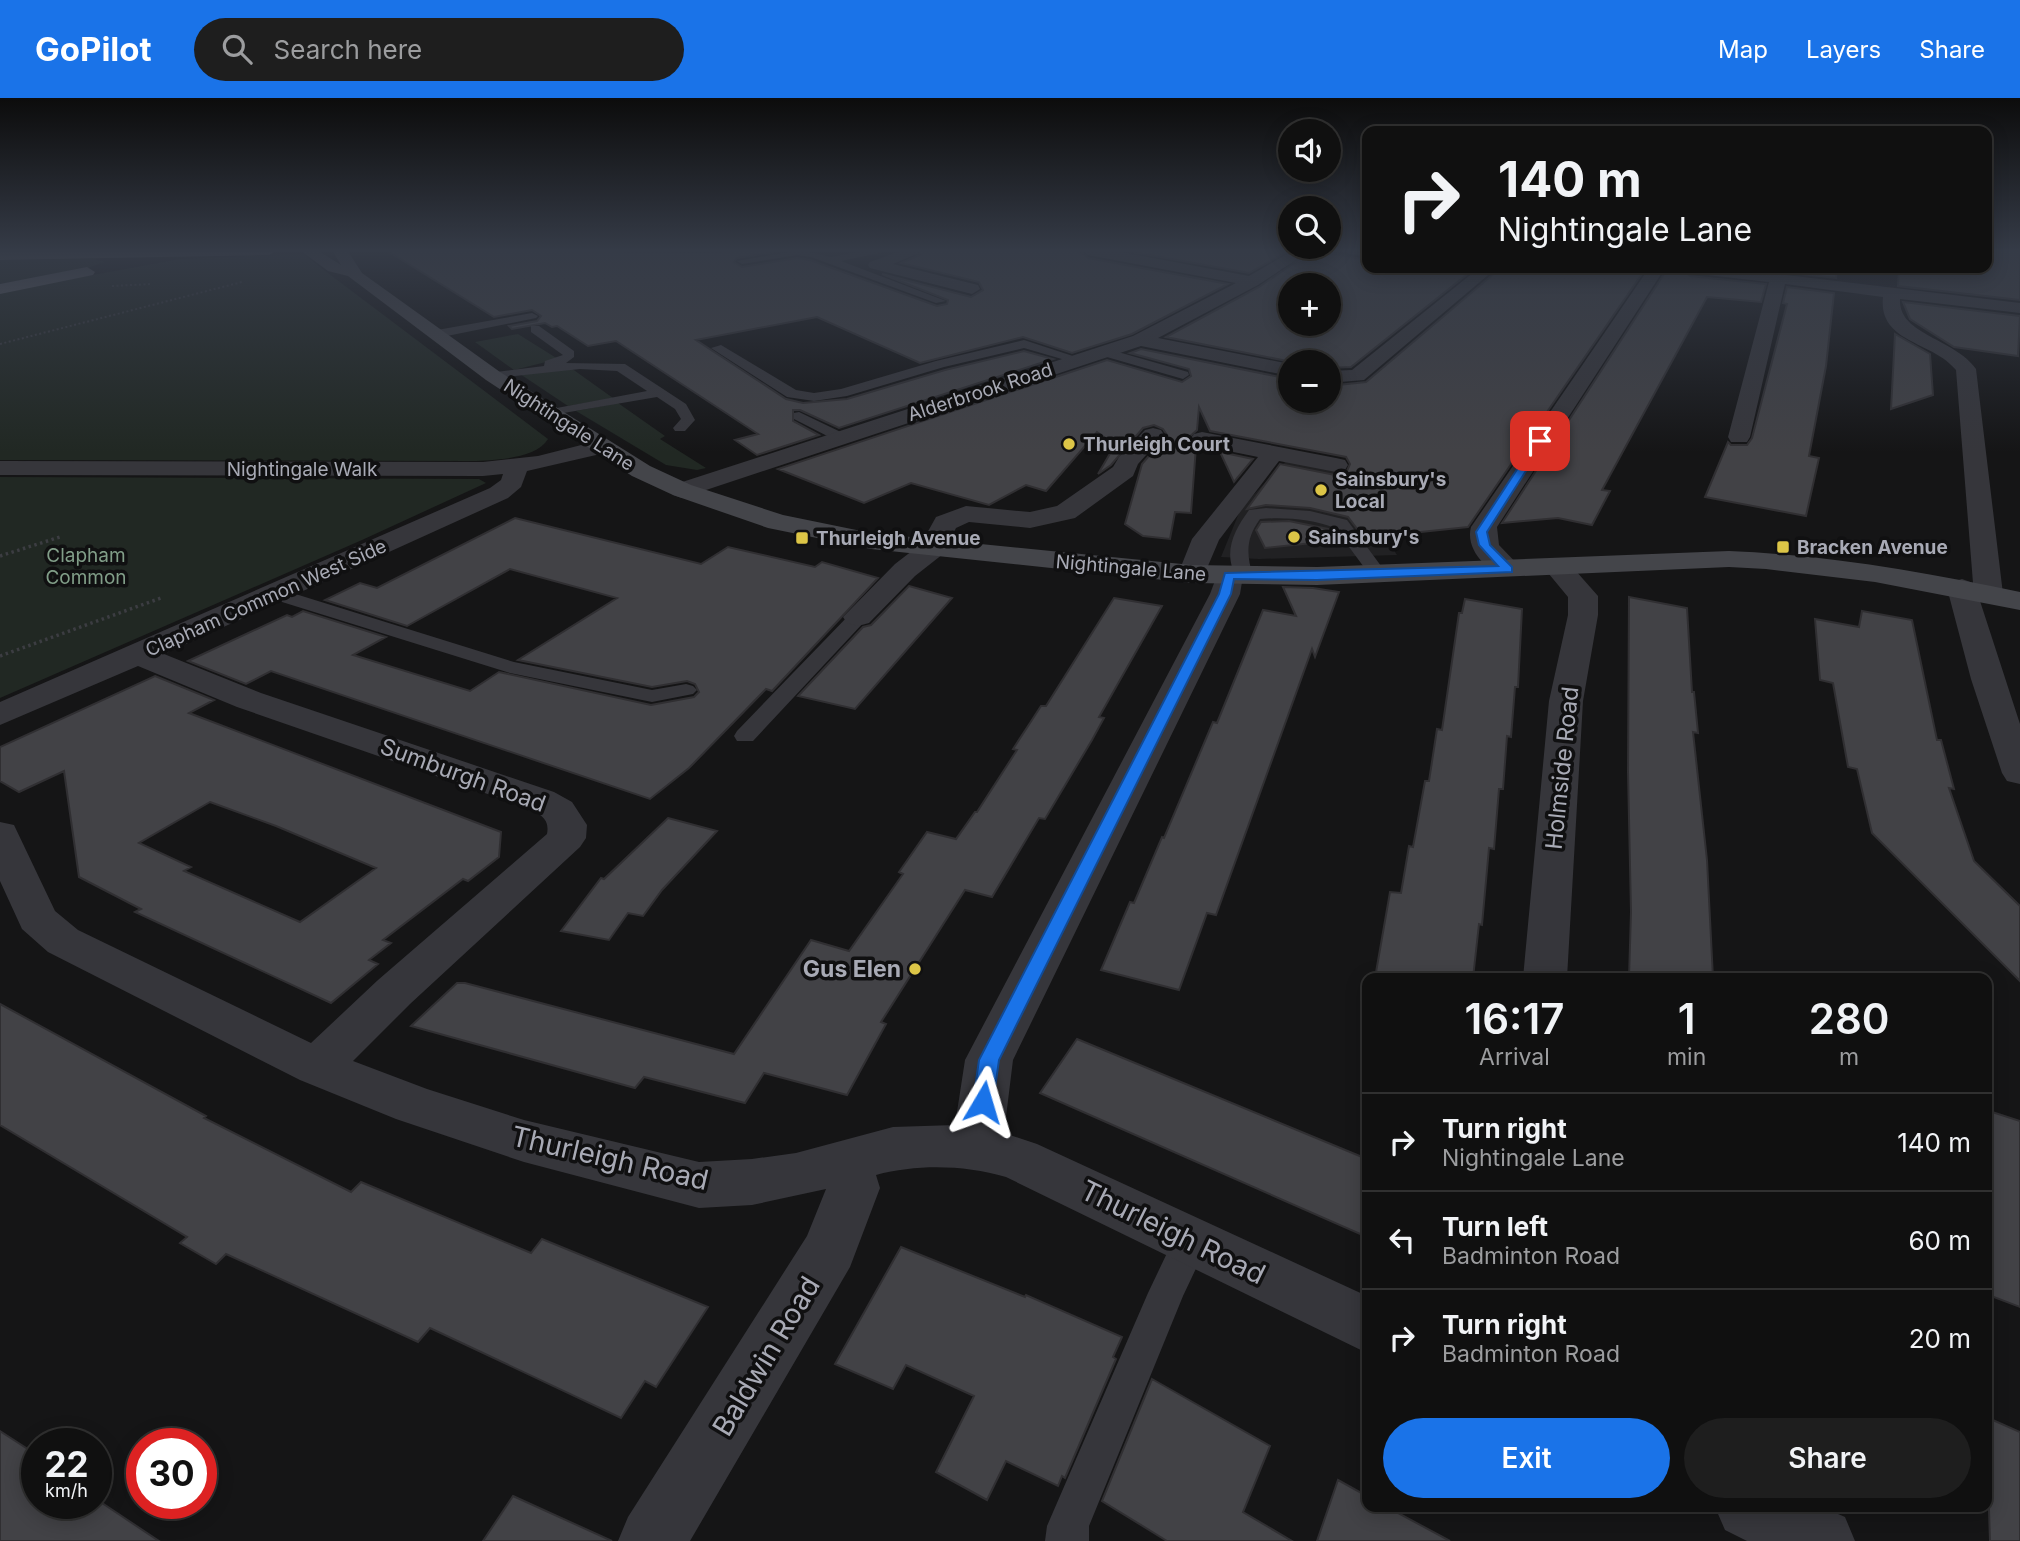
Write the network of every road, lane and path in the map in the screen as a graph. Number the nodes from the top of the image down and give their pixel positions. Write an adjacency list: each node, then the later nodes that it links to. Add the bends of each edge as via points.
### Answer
1 (105, 317): 10 (path)
2 (414, 317): 8 (main road, Nightingale Lane)
3 (1183, 317): 9 (street, Alderbrook Road)
4 (1428, 317): 17 (street, via 1357,376)
5 (1624, 317): 36 (street, via 1484,527 1484,545)
6 (1779, 317): 23 (street)
7 (1894, 317): 39 (street, via 1899,326 1959,357 1966,369 1984,533)
8 (437, 334): 16 (main road, Nightingale Lane); 16 (lane, via 533,322 570,354)
9 (1140, 340): 12 (street, Alderbrook Road); 14 (street)
10 (0, 344)
11 (718, 348): 13 (lane, via 792,394 814,397 1024,344)
12 (1104, 352): 13 (street, Alderbrook Road); 15 (lane)
13 (1079, 360): 24 (street, Alderbrook Road)
14 (1278, 368)
15 (1183, 375)
16 (493, 376): 18 (lane, via 560,366 610,366); 19 (main road, Nightingale Lane)
17 (1341, 377)
18 (657, 393): 19 (lane); 21 (lane, via 686,414 688,420)
19 (551, 413): 26 (main road, Nightingale Lane)
20 (799, 416): 24 (lane)
21 (680, 428)
22 (1153, 435): 33 (street, via 1124,471 1066,512 1030,520 966,514 946,523)
23 (1739, 437)
24 (842, 438): 31 (street, Alderbrook Road)
25 (1202, 439): 27 (street)
26 (601, 447): 29 (street, Nightingale Walk); 31 (main road, Nightingale Lane)
27 (1273, 453): 28 (street); 38 (street, via 1206,540)
28 (1336, 465)
29 (512, 467): 30 (street, Nightingale Walk); 40 (street, Clapham Common West Side, via 510,486 499,493)
30 (0, 468)
31 (682, 490): 33 (main road, Nightingale Lane, via 777,522)
32 (60, 537): 34 (path)
33 (933, 548): 38 (main road, Nightingale Lane); 43 (street)
34 (0, 556)
35 (1558, 568): 36 (main road, Nightingale Lane); 39 (main road, Nightingale Lane, via 1675,560 1787,561 1868,570); 51 (street, Holmside Road, via 1583,596 1583,615 1566,701)
36 (1508, 569): 37 (main road, Nightingale Lane)
37 (1378, 574): 38 (main road, Nightingale Lane); 38 (lane, via 1341,524 1307,515 1265,513 1255,514)
38 (1222, 575): 53 (street, via 1225,594 989,1060)
39 (1975, 591): 42 (main road, Nightingale Lane); 49 (street, via 1987,678)
40 (273, 593): 44 (street, Clapham Common West Side); 46 (lane, via 510,667 652,696)
41 (161, 597): 45 (path)
42 (2020, 601)
43 (858, 617): 48 (lane)
44 (140, 655): 47 (street, Clapham Common West Side); 52 (street, Sumburgh Road, via 249,700 541,800 559,810 568,825 566,838)
45 (0, 656)
46 (686, 690)
47 (0, 715)
48 (745, 736)
49 (2020, 773)
50 (0, 834): 52 (street, Thurleigh Road, via 37,919 63,942)
51 (1545, 973)
52 (317, 1067): 54 (street, Thurleigh Road, via 524,1141 699,1185 796,1175)
53 (976, 1147): 54 (street, Thurleigh Road, via 893,1149); 55 (street, Thurleigh Road, via 1019,1159)
54 (845, 1161): 58 (street, Baldwin Road, via 853,1188 831,1250)
55 (1191, 1241): 56 (street, Thurleigh Road); 59 (lane, via 1068,1526)
56 (1362, 1323)
57 (1759, 1512): 60 (street)
58 (652, 1541)
59 (1067, 1541)
60 (1821, 1541)

